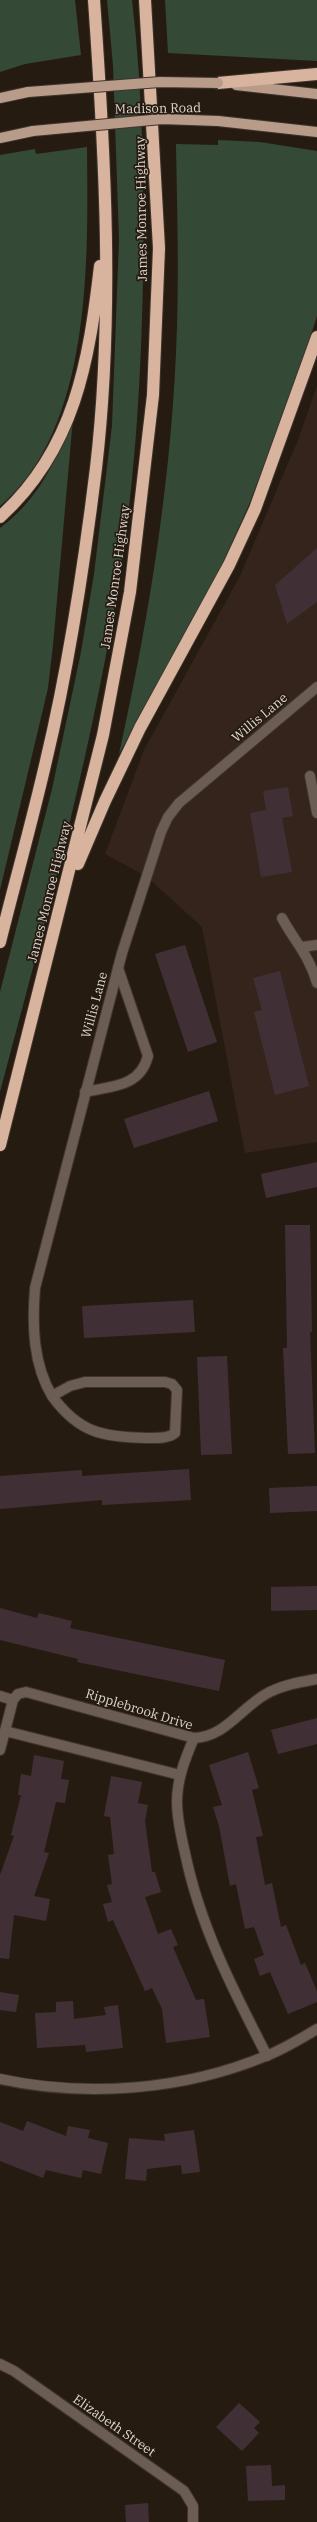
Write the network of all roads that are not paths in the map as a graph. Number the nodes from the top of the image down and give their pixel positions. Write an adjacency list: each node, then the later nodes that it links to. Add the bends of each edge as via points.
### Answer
1 (94, 0): 9 (highway)
2 (145, 0): 15 (highway, James Monroe Highway, via 159,248 153,395 130,592 117,672)
3 (317, 74): 4 (highway)
4 (218, 83): 5 (main road, Madison Road); 6 (main road, Madison Road, bridge, via 152,82 28,92)
5 (317, 94)
6 (0, 98)
7 (317, 132): 8 (main road, Madison Road, bridge, via 218,121 162,120 33,131)
8 (0, 138)
9 (107, 201): 11 (highway, via 95,309 76,401 58,441 33,483); 17 (highway, via 101,400 96,466 86,540 66,665 46,760)
10 (317, 337): 15 (highway, via 254,509 229,565 140,728 108,795)
11 (0, 517)
12 (317, 687): 20 (street, Willis Lane, via 179,803 168,817 158,840)
13 (310, 776): 14 (street)
14 (317, 813)
15 (61, 906): 23 (highway, James Monroe Highway)
16 (282, 918): 19 (street)
17 (0, 942)
18 (317, 945): 19 (street)
19 (302, 947): 21 (street)
20 (118, 968): 22 (street, Willis Lane); 22 (street, via 148,1056 145,1067 129,1082)
21 (317, 983)
22 (85, 1092): 24 (street, Willis Lane, via 35,1295 34,1341 40,1367)
23 (0, 1145)
24 (52, 1396): 24 (street, Willis Lane, via 73,1420 101,1434 112,1437 152,1438 171,1437 175,1433 177,1390 172,1384 85,1382 70,1386)
25 (317, 1679): 29 (street, via 268,1692 251,1703 217,1733)
26 (0, 1696): 27 (street)
27 (12, 1700): 28 (street); 29 (street, Ripplebrook Drive, via 18,1694 31,1692)
28 (5, 1731): 30 (street); 31 (street)
29 (194, 1738): 31 (street, Ripplebrook Drive)
30 (0, 1750)
31 (180, 1775): 33 (street, Ripplebrook Drive, via 177,1802 179,1826 196,1896 223,1970)
32 (317, 2029): 33 (street)
33 (267, 2056): 34 (street, via 236,2068 200,2077 131,2088 58,2088)
34 (0, 2079)
35 (0, 2364): 36 (street, Elizabeth Street, via 14,2371 184,2491 193,2506)
36 (194, 2522)

